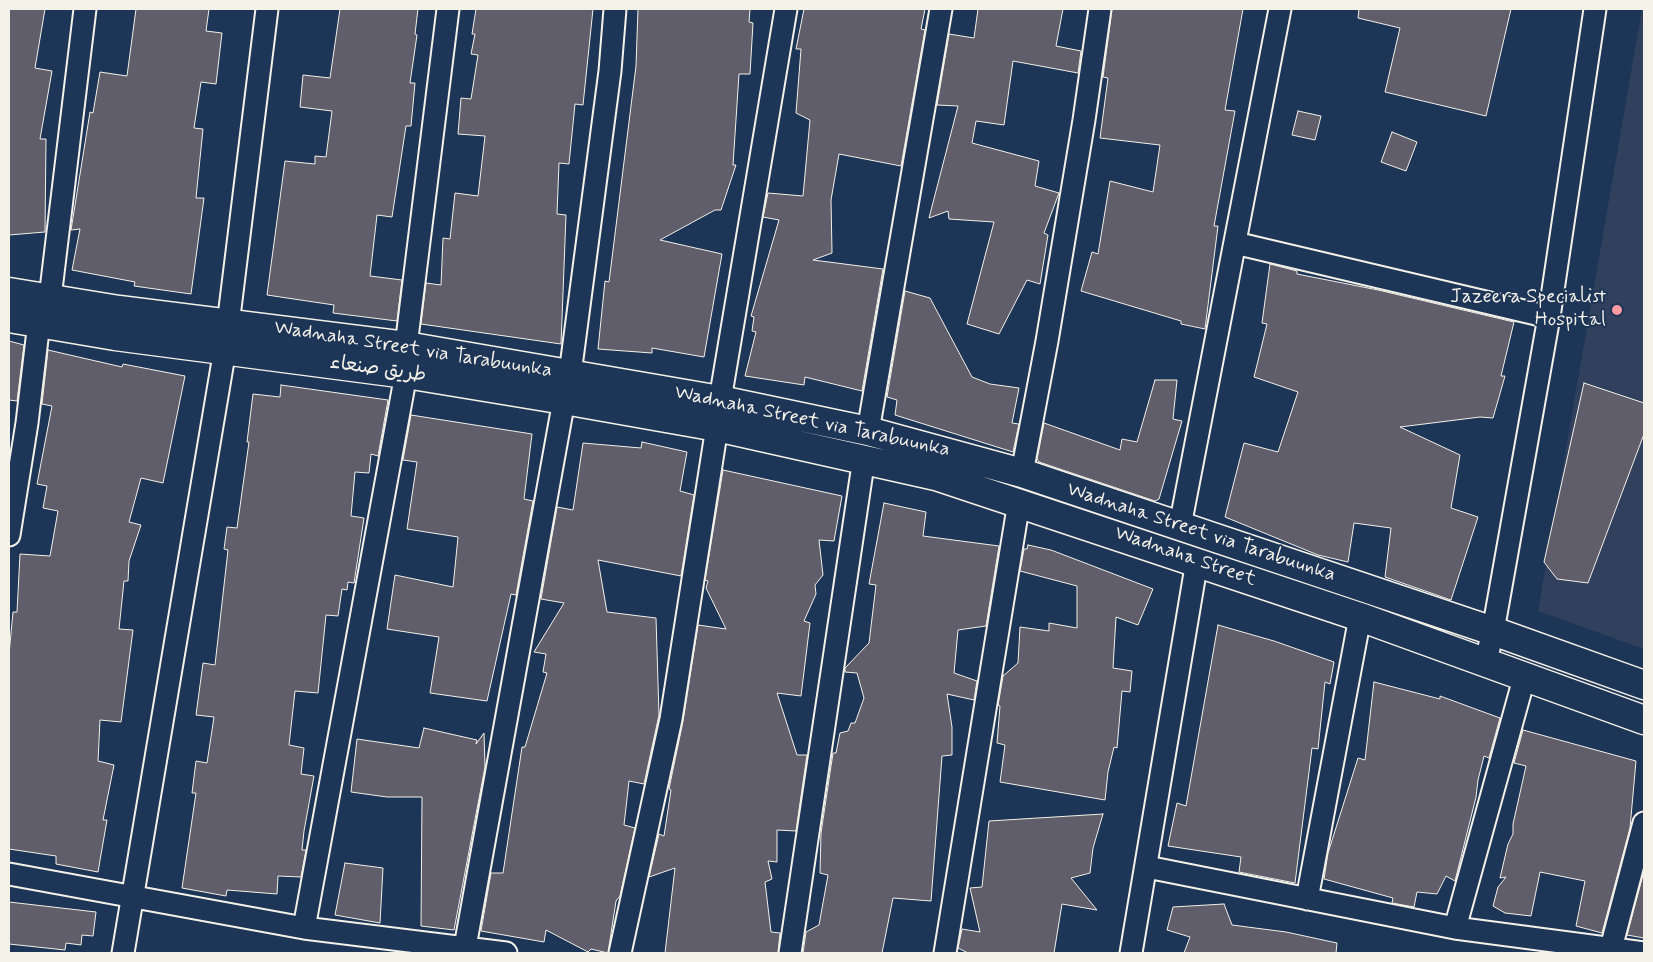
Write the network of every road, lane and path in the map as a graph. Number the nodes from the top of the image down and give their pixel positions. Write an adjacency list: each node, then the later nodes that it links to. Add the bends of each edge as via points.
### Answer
1 (84, 9): 12 (street)
2 (267, 9): 17 (street)
3 (448, 9): 18 (street)
4 (615, 9): 20 (street, via 610,71)
5 (786, 9): 21 (street)
6 (941, 9): 23 (street)
7 (1100, 9): 25 (street, via 1055,293)
8 (1280, 9): 10 (street)
9 (1595, 9): 13 (street)
10 (1235, 243): 13 (street); 27 (street)
11 (9, 292): 12 (main road)
12 (50, 298): 16 (main road)
13 (1549, 317): 31 (street)
14 (9, 318): 15 (main road, طريق صنعاء)
15 (39, 322): 16 (main road, طريق صنعاء); 28 (street)
16 (117, 323): 17 (main road, طريق صنعاء)
17 (226, 336): 18 (main road, Wadnaha Street via Tarabuunka); 19 (main road, طريق صنعاء); 39 (street)
18 (406, 346): 20 (main road, Wadnaha Street via Tarabuunka)
19 (406, 374): 20 (main road, طريق صنعاء); 41 (street)
20 (567, 387): 21 (main road, Wadnaha Street via Tarabuunka); 22 (main road, طريق صنعاء); 43 (street)
21 (720, 400): 23 (main road, Wadnaha Street via Tarabuunka)
22 (717, 427): 24 (main road, Wadnaha Street); 47 (street, via 671,719)
23 (868, 430): 25 (main road, Wadnaha Street via Tarabuunka)
24 (864, 458): 26 (main road, Wadnaha Street); 48 (street)
25 (1022, 473): 27 (main road, Wadnaha Street via Tarabuunka)
26 (1019, 502): 29 (main road, Wadnaha Street); 49 (street)
27 (1180, 526): 31 (main road, Wadnaha Street via Tarabuunka)
28 (9, 535)
29 (1197, 561): 30 (main road, Wadnaha Street); 37 (street)
30 (1360, 617): 32 (main road, Wadnaha Street); 40 (street)
31 (1493, 631): 32 (street); 34 (main road, Wadnaha Street via Tarabuunka)
32 (1486, 661): 33 (main road, Wadnaha Street)
33 (1525, 675): 35 (main road, Wadnaha Street); 42 (street)
34 (1644, 684)
35 (1644, 720)
36 (1644, 823): 44 (street)
37 (1147, 867): 40 (street); 50 (street)
38 (9, 874): 39 (street)
39 (134, 896): 41 (street); 45 (street)
40 (1307, 899): 42 (street)
41 (304, 928): 43 (street)
42 (1455, 928): 44 (street)
43 (465, 947): 46 (street)
44 (1611, 948): 51 (street)
45 (123, 953)
46 (506, 953)
47 (620, 953)
48 (790, 953)
49 (945, 953)
50 (1131, 953)
51 (1644, 953)

